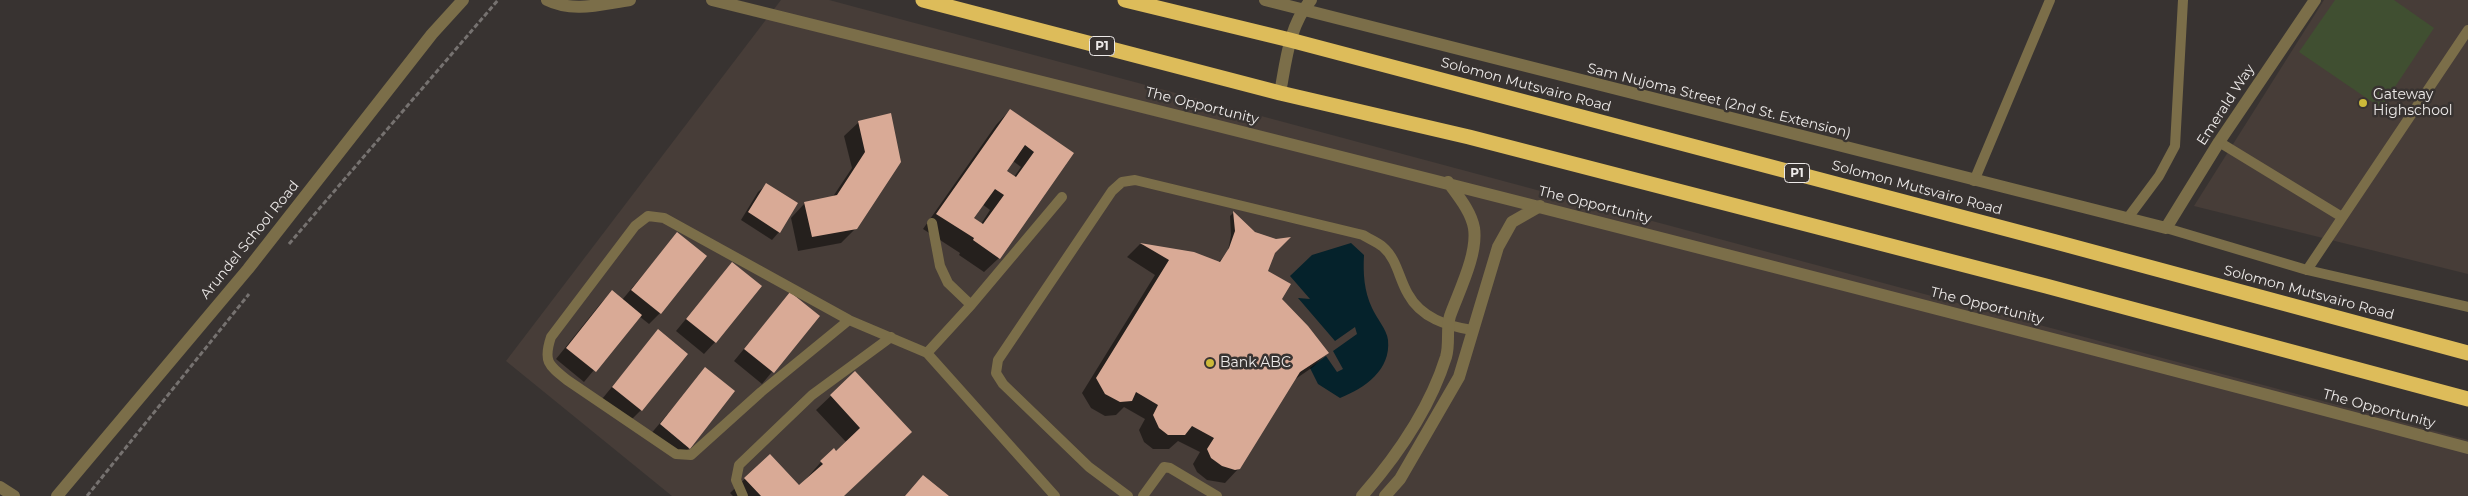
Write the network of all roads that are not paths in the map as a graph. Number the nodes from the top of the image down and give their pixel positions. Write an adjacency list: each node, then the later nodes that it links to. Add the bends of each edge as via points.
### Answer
1 (464, 0): 37 (street, Arundel School Road, via 432,34 248,269)
2 (547, 0): 3 (street, via 558,6 581,8)
3 (630, 0)
4 (712, 0): 17 (street, The Opportunity)
5 (923, 0): 14 (highway, P1)
6 (1125, 0): 13 (highway, Solomon Mutsvairo Road / P1)
7 (1264, 0): 11 (street, Sam Nujoma Street (2nd St. Extension))
8 (2050, 0): 16 (lane)
9 (2183, 0): 21 (lane, via 2175,146 2159,176)
10 (2315, 0): 15 (street, Emerald Way)
11 (1307, 5): 13 (street); 16 (street, Sam Nujoma Street (2nd St. Extension))
12 (2468, 30): 20 (lane)
13 (1290, 40): 14 (street); 32 (highway, Solomon Mutsvairo Road / P1)
14 (1280, 93): 33 (highway, P1, via 1469,137)
15 (2219, 142): 20 (lane); 23 (street, Emerald Way)
16 (1974, 181): 21 (street, Sam Nujoma Street (2nd St. Extension))
17 (1448, 182): 19 (street, The Opportunity); 28 (street, via 1465,206 1474,228 1471,257)
18 (1062, 198): 25 (lane)
19 (1540, 206): 29 (street, via 1512,222 1498,246); 34 (street, The Opportunity)
20 (2342, 217): 24 (lane)
21 (2127, 219): 23 (street, Sam Nujoma Street (2nd St. Extension))
22 (932, 223): 25 (lane, via 940,266 948,284)
23 (2166, 228): 24 (lane)
24 (2306, 270): 26 (lane)
25 (971, 305): 31 (lane)
26 (2468, 307)
27 (849, 320): 27 (lane, via 664,218 648,216 635,226 551,337 546,352 550,367 567,380 676,454 691,454); 30 (lane)
28 (1447, 326): 29 (lane); 40 (lane, via 1422,312 1408,294 1399,270 1383,247 1363,235 1135,180 1122,182 1112,191 998,360 996,372 1003,384 1089,467); 43 (street, via 1447,353 1436,386 1386,469)
29 (1472, 330): 44 (street, via 1459,377 1400,479)
30 (891, 337): 31 (lane); 38 (lane, via 812,395 739,465 736,480)
31 (927, 353): 39 (lane)
32 (2468, 353)
33 (2468, 399)
34 (2468, 448)
35 (0, 487): 36 (street)
36 (14, 496)
37 (58, 496)
38 (743, 496)
39 (1055, 496)
40 (1128, 496)
41 (1144, 496): 42 (lane, via 1164,467)
42 (1217, 496)
43 (1362, 496)
44 (1385, 496)

